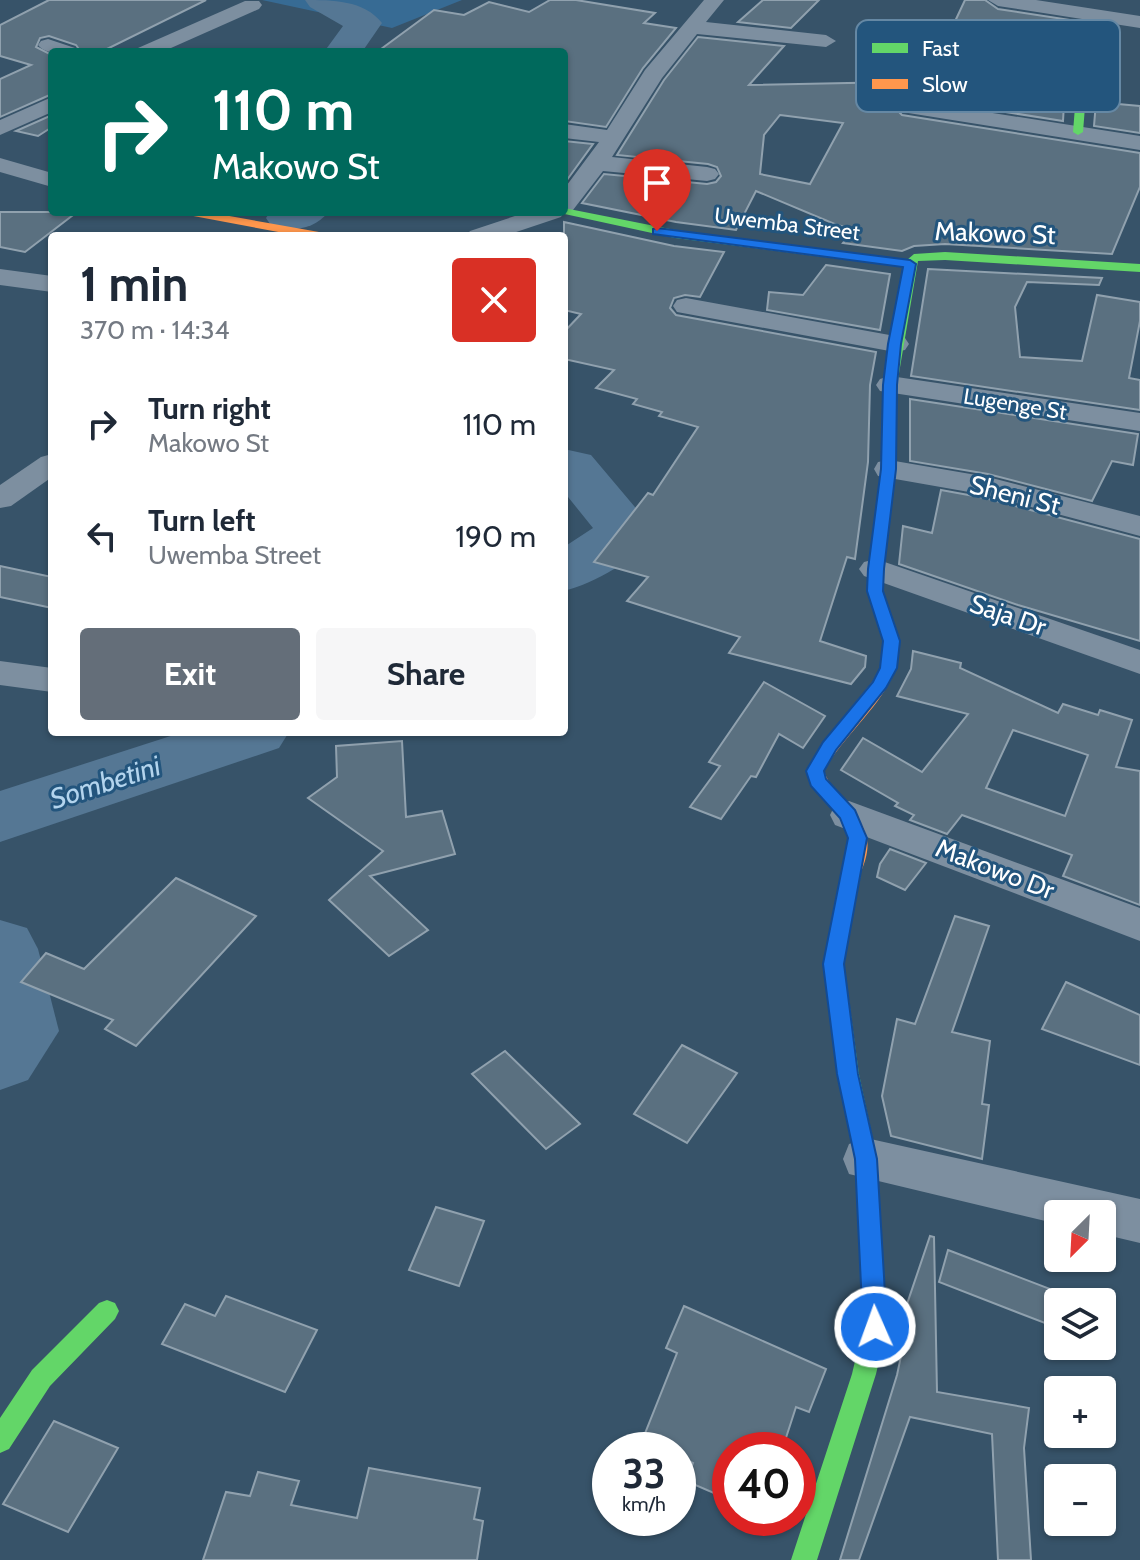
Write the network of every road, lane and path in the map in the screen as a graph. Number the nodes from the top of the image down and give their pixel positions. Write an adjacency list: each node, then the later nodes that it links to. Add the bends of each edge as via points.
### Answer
1 (714, 0): 5 (street)
2 (998, 0): 4 (street)
3 (252, 5): 7 (street)
4 (1140, 22)
5 (693, 27): 6 (street); 16 (street)
6 (826, 41)
7 (154, 48)
8 (0, 106): 12 (street)
9 (48, 106): 12 (street)
10 (944, 112): 15 (street)
11 (1080, 112): 15 (street)
12 (28, 115): 13 (street)
13 (0, 128)
14 (568, 132): 16 (street)
15 (1078, 132): 17 (street)
16 (611, 137): 18 (street)
17 (1140, 143)
18 (597, 163): 20 (street); 22 (street)
19 (0, 165): 21 (street)
20 (707, 174)
21 (48, 179)
22 (568, 203)
23 (568, 209): 28 (street, Uwemba Street, via 675,234)
24 (216, 216): 26 (street)
25 (540, 216): 27 (street)
26 (301, 232)
27 (491, 232)
28 (910, 264): 29 (street, Makowo St, via 914,258 945,256); 33 (street, Makowo St)
29 (1140, 268)
30 (0, 277): 31 (street)
31 (48, 283)
32 (686, 306): 33 (street)
33 (895, 344): 34 (street, Makowo St)
34 (890, 385): 35 (street, Lugenge St); 37 (street, Makowo St)
35 (1140, 422)
36 (48, 466): 38 (street)
37 (889, 469): 39 (street, Sheni St, via 988,486); 40 (street, Makowo St)
38 (2, 496)
39 (1140, 526)
40 (876, 569): 41 (street, Saja Dr); 44 (street, Makowo St, via 875,591 891,641 888,668 815,771 817,781)
41 (1140, 662)
42 (0, 673): 43 (street)
43 (48, 679)
44 (849, 815): 45 (street, Makowo Dr); 46 (street, via 858,838 834,964)
45 (1140, 925)
46 (866, 1159): 47 (street); 50 (street, via 875,1327)
47 (1140, 1221)
48 (107, 1311): 49 (street, via 41,1378)
49 (0, 1440)
50 (804, 1560)

